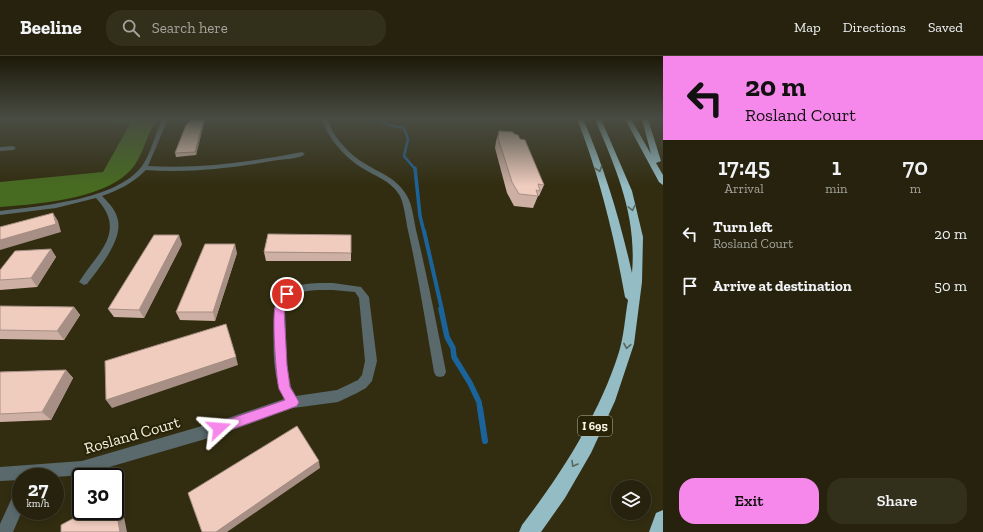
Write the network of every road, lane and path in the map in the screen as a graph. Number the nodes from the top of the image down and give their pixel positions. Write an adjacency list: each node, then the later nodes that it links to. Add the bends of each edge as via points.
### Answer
1 (156, 141): 10 (street)
2 (338, 141): 16 (street, via 362,165 393,182 404,197)
3 (589, 141): 15 (highway, one-way to 15, via 620,238)
4 (608, 141): 15 (highway, I 695, one-way to 15, via 632,205 638,237)
5 (640, 141): 11 (highway)
6 (651, 141): 11 (highway)
7 (0, 148): 8 (street)
8 (12, 148)
9 (302, 154): 10 (street, via 216,168)
10 (143, 168): 12 (street, via 127,181)
11 (662, 180)
12 (97, 195): 13 (street, via 53,206); 14 (street, via 110,209 115,231)
13 (0, 213)
14 (84, 282)
15 (634, 308): 24 (highway, I 695, one-way to 24, via 625,353 589,440 550,505)
16 (440, 372)
17 (293, 402): 17 (street, Rosland Court, via 285,388 281,365 279,309 282,302 287,294 301,289 358,289 365,304 370,361 368,377 362,384 338,396); 18 (street, Rosland Court, via 219,428 82,468)
18 (64, 470)
19 (0, 474): 20 (street, Rosland Court)
20 (12, 474)
21 (12, 514): 23 (street)
22 (663, 520): 25 (highway)
23 (4, 532)
24 (529, 532)
25 (658, 532)

